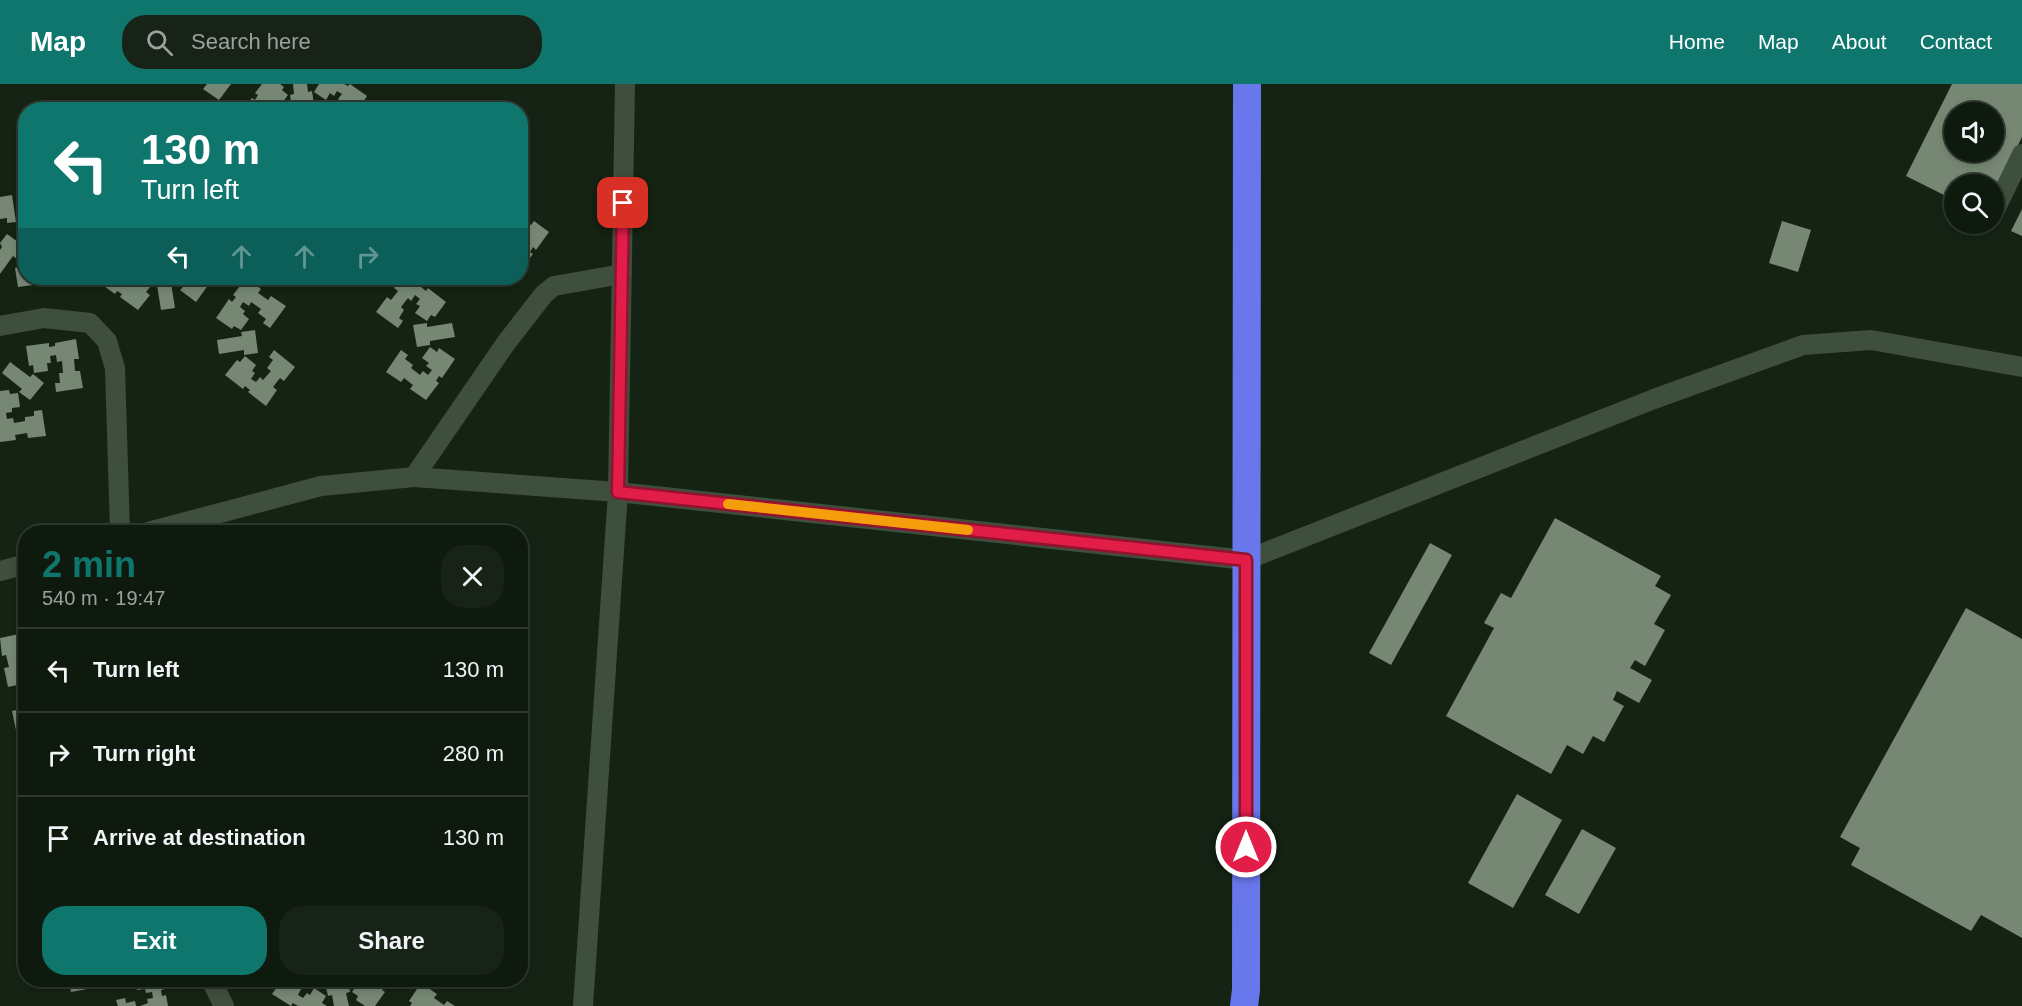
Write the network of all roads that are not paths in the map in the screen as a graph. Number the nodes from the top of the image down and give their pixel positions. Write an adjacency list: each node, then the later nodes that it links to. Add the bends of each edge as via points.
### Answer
1 (625, 84): 5 (street)
2 (1247, 84): 12 (highway)
3 (2022, 154): 4 (street)
4 (2004, 191)
5 (622, 274): 8 (street, via 554,286 544,294); 9 (street)
6 (0, 326): 10 (street, via 44,318 90,323 107,341 115,368)
7 (2022, 367): 12 (street, via 1871,339 1803,345 1654,399)
8 (414, 477): 9 (street); 11 (street, via 321,486)
9 (618, 492): 12 (street); 17 (street)
10 (120, 525)
11 (173, 525)
12 (1246, 560): 18 (highway)
13 (18, 566): 14 (street)
14 (0, 571)
15 (214, 987): 16 (street)
16 (224, 1006)
17 (584, 1006)
18 (1244, 1006)

